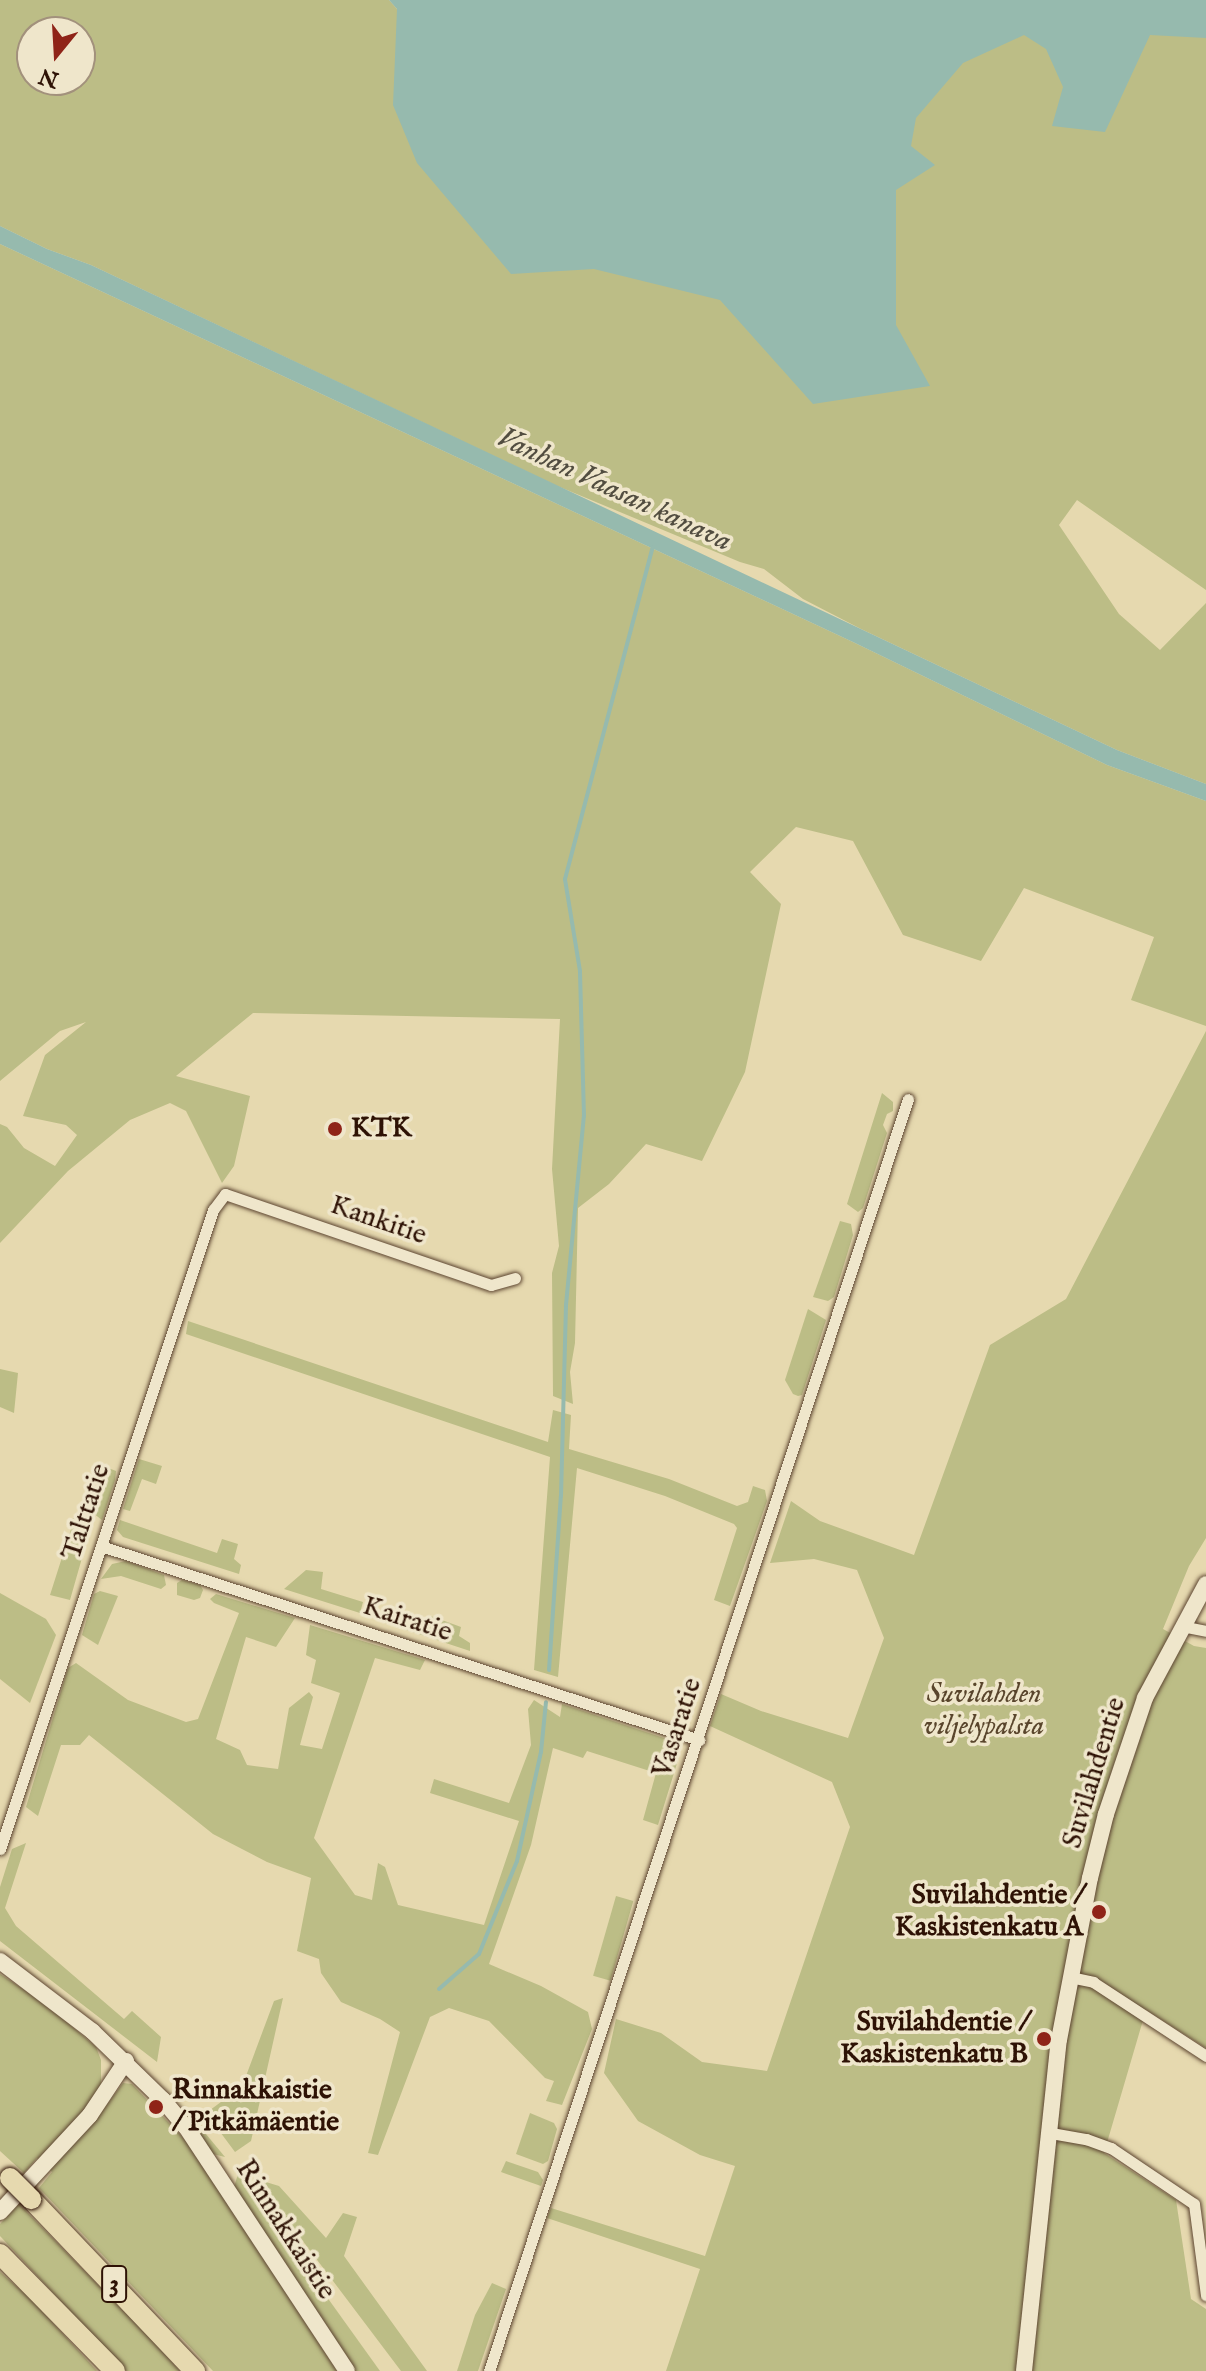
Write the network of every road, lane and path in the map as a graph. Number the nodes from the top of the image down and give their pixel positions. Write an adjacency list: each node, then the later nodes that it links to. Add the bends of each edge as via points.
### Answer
1 (908, 1099): 8 (street, Vasaratie)
2 (225, 1194): 3 (street, Kankitie, via 491,1285); 4 (street, Talttatie, via 213,1210)
3 (515, 1278)
4 (101, 1546): 8 (street, Kairatie); 9 (street, Talttatie)
5 (1206, 1584): 6 (street, Suvilahdentie)
6 (1181, 1626): 7 (street); 11 (street, Suvilahdentie, via 1145,1698 1106,1814)
7 (1206, 1631)
8 (699, 1740): 24 (street, Vasaratie)
9 (0, 1849)
10 (0, 1961): 13 (street, Rinnakkaistie)
11 (1070, 1977): 12 (street, via 1093,1982); 14 (street, Suvilahdentie)
12 (1206, 2056)
13 (126, 2061): 17 (street, via 90,2115); 23 (street, Rinnakkaistie, via 186,2127)
14 (1051, 2133): 16 (street, via 1111,2148); 25 (street, Suvilahdentie)
15 (5, 2173): 22 (highway, 3, bridge)
16 (1194, 2204): 18 (street); 20 (street)
17 (0, 2212)
18 (1206, 2212)
19 (0, 2254): 21 (highway, 3)
20 (1206, 2295)
21 (115, 2371)
22 (195, 2371)
23 (347, 2371)
24 (489, 2371)
25 (1024, 2371)

